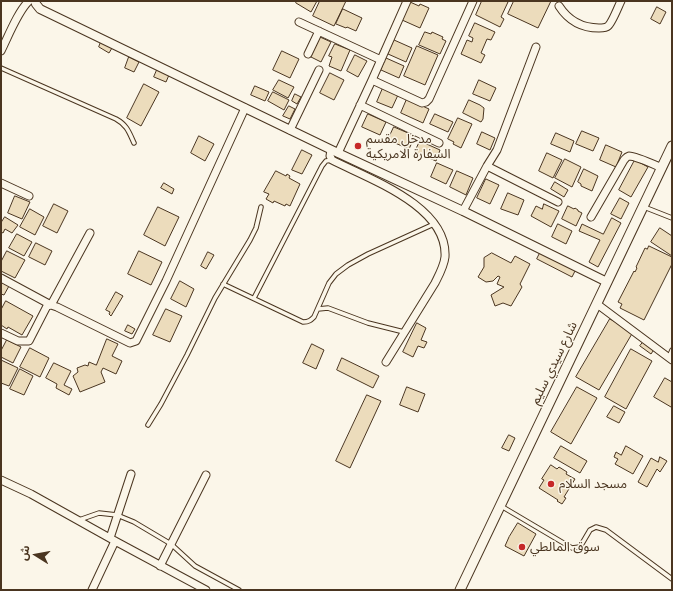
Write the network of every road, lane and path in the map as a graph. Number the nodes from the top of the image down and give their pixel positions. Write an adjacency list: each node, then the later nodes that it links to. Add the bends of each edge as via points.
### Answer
1 (29, 1): 10 (street)
2 (35, 1): 17 (street, via 40,9)
3 (407, 1): 12 (street)
4 (473, 1): 15 (street, via 426,102 422,103)
5 (621, 1): 6 (street, via 611,22 604,28 576,23)
6 (559, 6)
7 (299, 22): 8 (street)
8 (319, 31): 11 (street); 12 (street)
9 (536, 47): 24 (street, via 497,150)
10 (1, 51)
11 (308, 54)
12 (381, 60): 15 (street)
13 (1, 68): 20 (lane, via 116,119 126,127)
14 (319, 70): 18 (street)
15 (372, 80): 16 (street)
16 (360, 106): 19 (street); 22 (street)
17 (245, 108): 18 (street); 41 (street, via 136,342 130,343)
18 (290, 130): 22 (street)
19 (439, 142)
20 (134, 143)
21 (672, 146): 25 (main road, شارع سيدي سليم)
22 (334, 151): 23 (street, via 330,156); 31 (street)
23 (332, 160): 34 (street, via 392,189); 39 (lane, via 326,161 322,166)
24 (487, 166): 28 (street); 31 (street)
25 (662, 168): 30 (main road, شارع سيدي سليم); 32 (street, via 632,156 626,157)
26 (1, 183): 27 (street)
27 (29, 196)
28 (558, 202)
29 (261, 206): 38 (lane, via 256,228)
30 (643, 206): 33 (lane); 37 (main road, شارع سيدي سليم)
31 (463, 211): 37 (street)
32 (591, 217)
33 (672, 218)
34 (435, 224): 42 (lane, via 348,265 329,283); 43 (street, via 443,238 444,262 435,282)
35 (90, 233): 41 (street)
36 (1, 278): 41 (street)
37 (607, 282): 40 (main road, شارع سيدي سليم)
38 (223, 284): 39 (lane); 47 (lane)
39 (254, 298): 42 (lane, via 303,322 311,320)
40 (597, 304): 45 (street); 51 (main road, شارع سيدي سليم)
41 (51, 305): 44 (street, via 47,306 29,341 18,341)
42 (318, 309): 43 (lane, via 328,308 368,324)
43 (404, 332): 46 (street)
44 (1, 333)
45 (671, 356)
46 (386, 362)
47 (148, 425)
48 (131, 474): 52 (street)
49 (206, 475): 55 (street)
50 (1, 480): 53 (street)
51 (500, 506): 57 (lane, via 572,548 580,547 590,530 596,526 606,530); 61 (main road, شارع سيدي سليم)
52 (118, 515): 53 (lane, via 99,513); 54 (street); 55 (lane)
53 (78, 521): 54 (street)
54 (112, 540): 56 (street); 58 (street)
55 (171, 544): 56 (street); 60 (lane, via 195,566)
56 (160, 566): 59 (street)
57 (672, 578)
58 (92, 590)
59 (206, 590)
60 (239, 590)
61 (460, 590)

